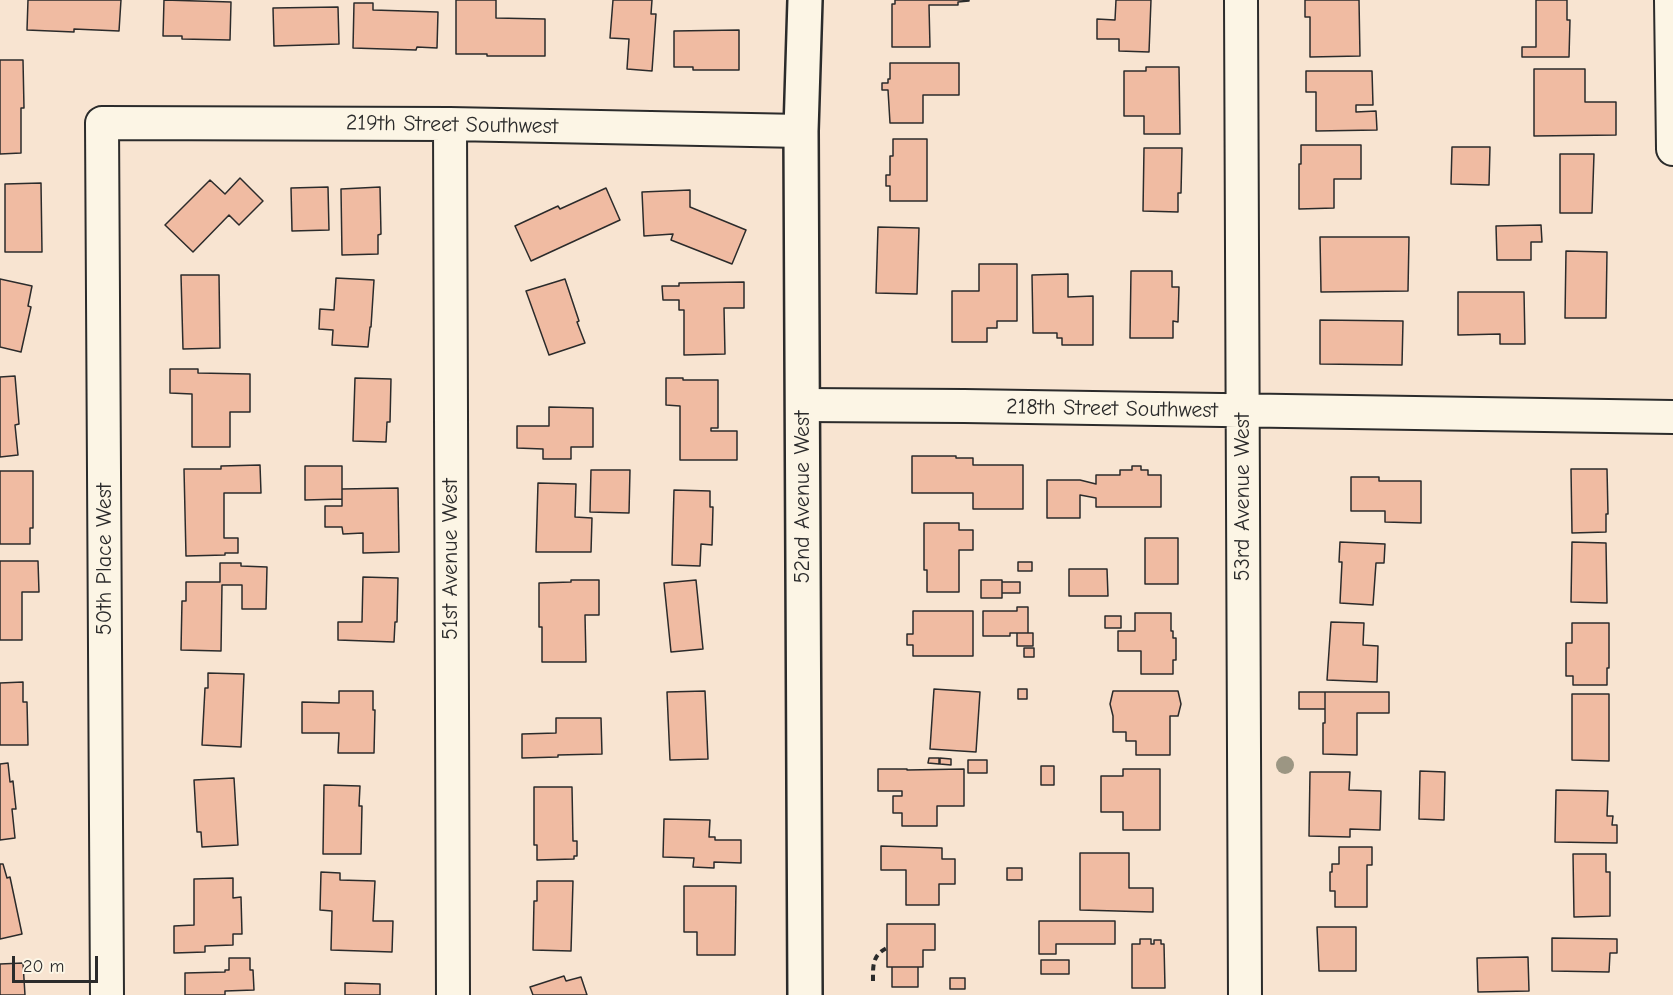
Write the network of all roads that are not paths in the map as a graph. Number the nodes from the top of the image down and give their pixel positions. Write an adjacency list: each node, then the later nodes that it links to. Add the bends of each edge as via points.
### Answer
1 (805, 0): 6 (street, 52nd Avenue West)
2 (1241, 0): 9 (street, 53rd Avenue West)
3 (1671, 0): 7 (street)
4 (102, 123): 5 (street, 219th Street Southwest); 11 (street, 50th Place West)
5 (450, 124): 6 (street, 219th Street Southwest); 12 (street, 51st Avenue West)
6 (801, 131): 8 (street, 52nd Avenue West)
7 (1673, 149)
8 (803, 405): 9 (street, 218th Street Southwest); 13 (street, 52nd Avenue West)
9 (1243, 411): 10 (street, 218th Street Southwest); 14 (street, 53rd Avenue West)
10 (1673, 417)
11 (107, 995)
12 (453, 995)
13 (805, 995)
14 (1245, 995)

